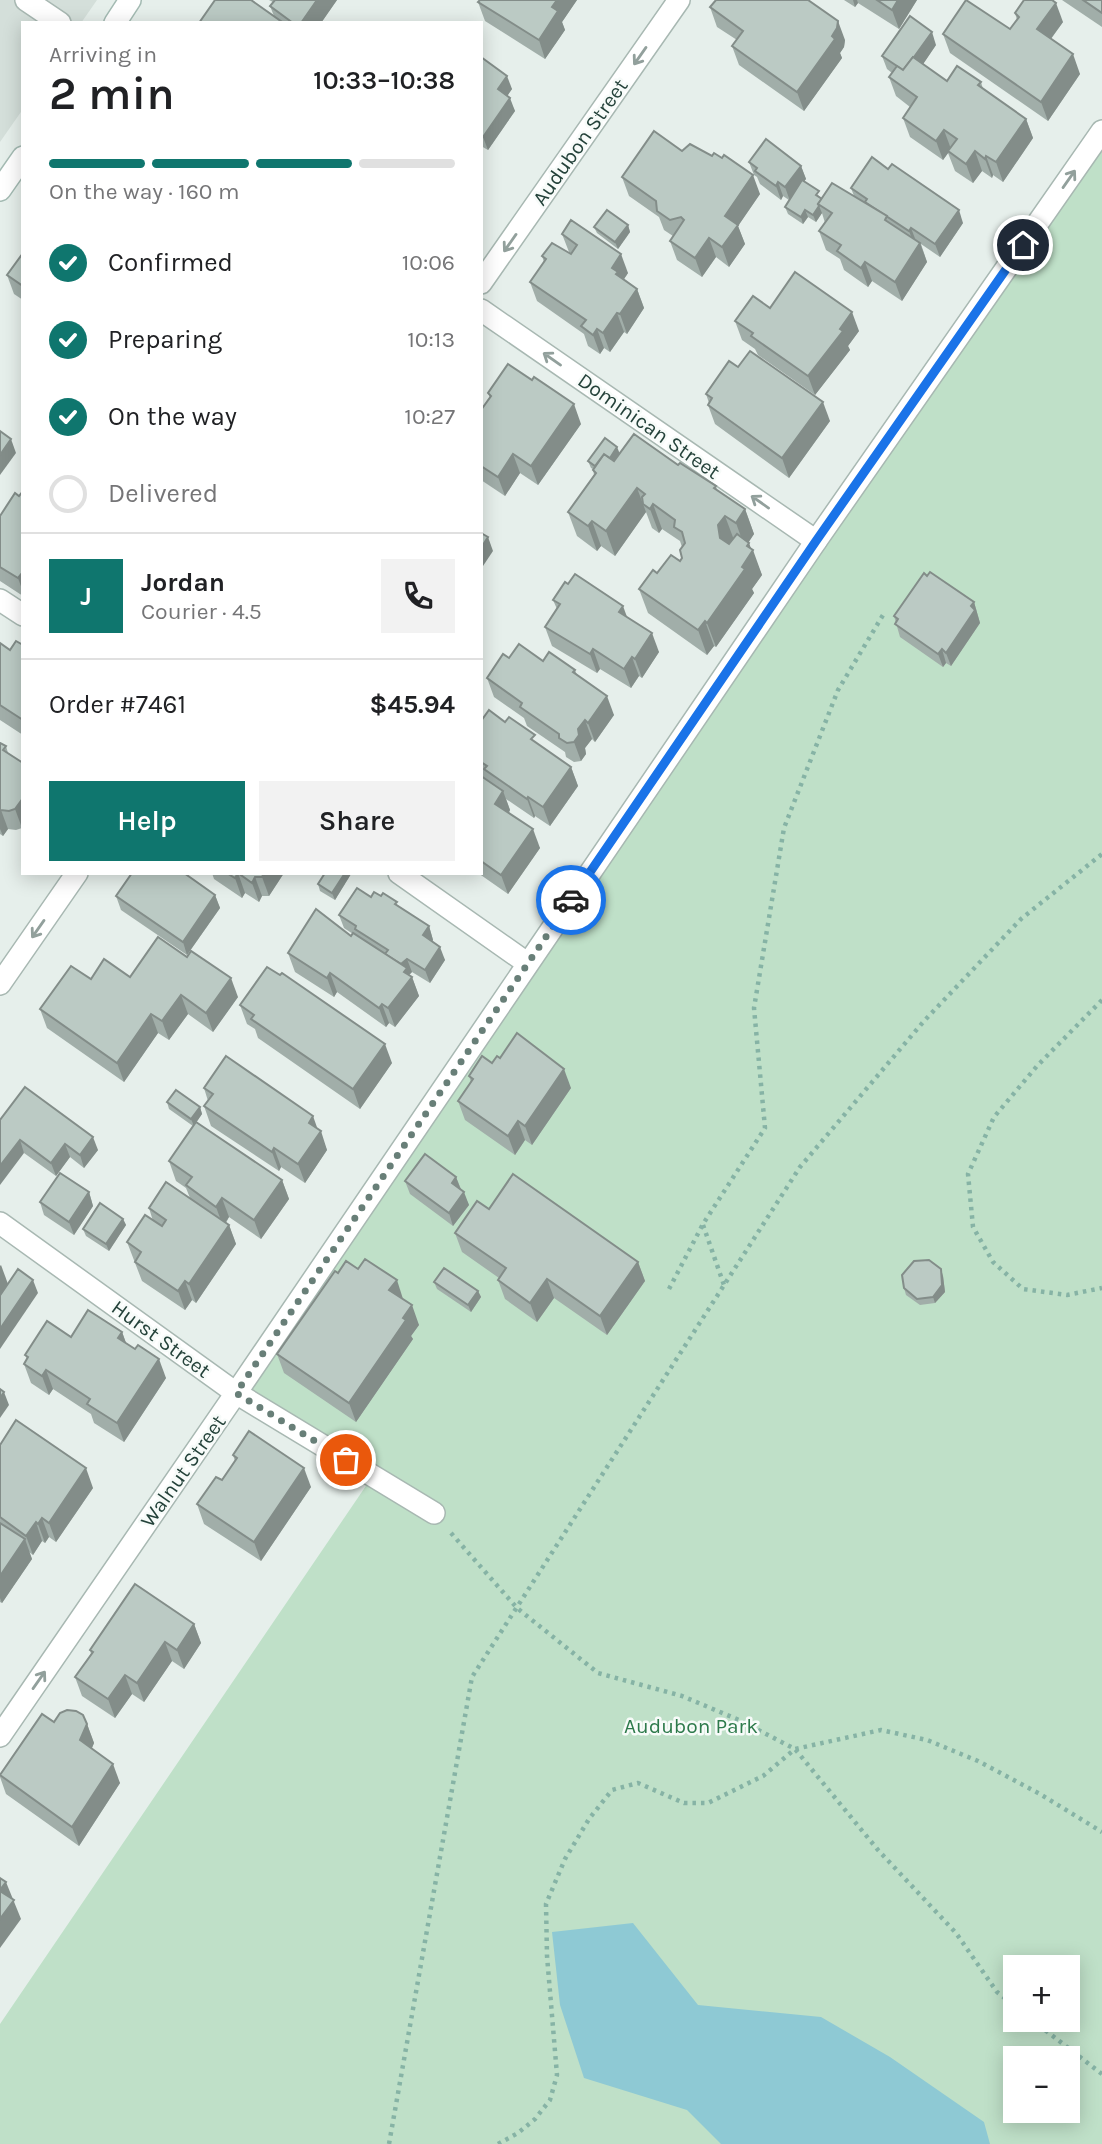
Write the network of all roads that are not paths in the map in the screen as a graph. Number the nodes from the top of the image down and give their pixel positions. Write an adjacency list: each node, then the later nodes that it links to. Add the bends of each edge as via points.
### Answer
1 (26, 0): 4 (street)
2 (130, 0): 5 (street)
3 (678, 0): 9 (street, Audubon Street, one-way to 9)
4 (57, 21)
5 (116, 21)
6 (1102, 131): 11 (street, Walnut Street, one-way to 6)
7 (21, 160): 8 (street)
8 (0, 190)
9 (483, 280)
10 (483, 311): 11 (street, Dominican Street, one-way to 10)
11 (816, 541): 16 (street, Walnut Street)
12 (0, 600): 13 (street)
13 (21, 614)
14 (76, 875): 17 (street, one-way to 17)
15 (402, 875): 16 (street)
16 (527, 963): 19 (street, Walnut Street)
17 (0, 984)
18 (0, 1223): 19 (street, Hurst Street)
19 (236, 1393): 20 (street, Hurst Street); 21 (street, Walnut Street, one-way to 19)
20 (434, 1513)
21 (0, 1736)

